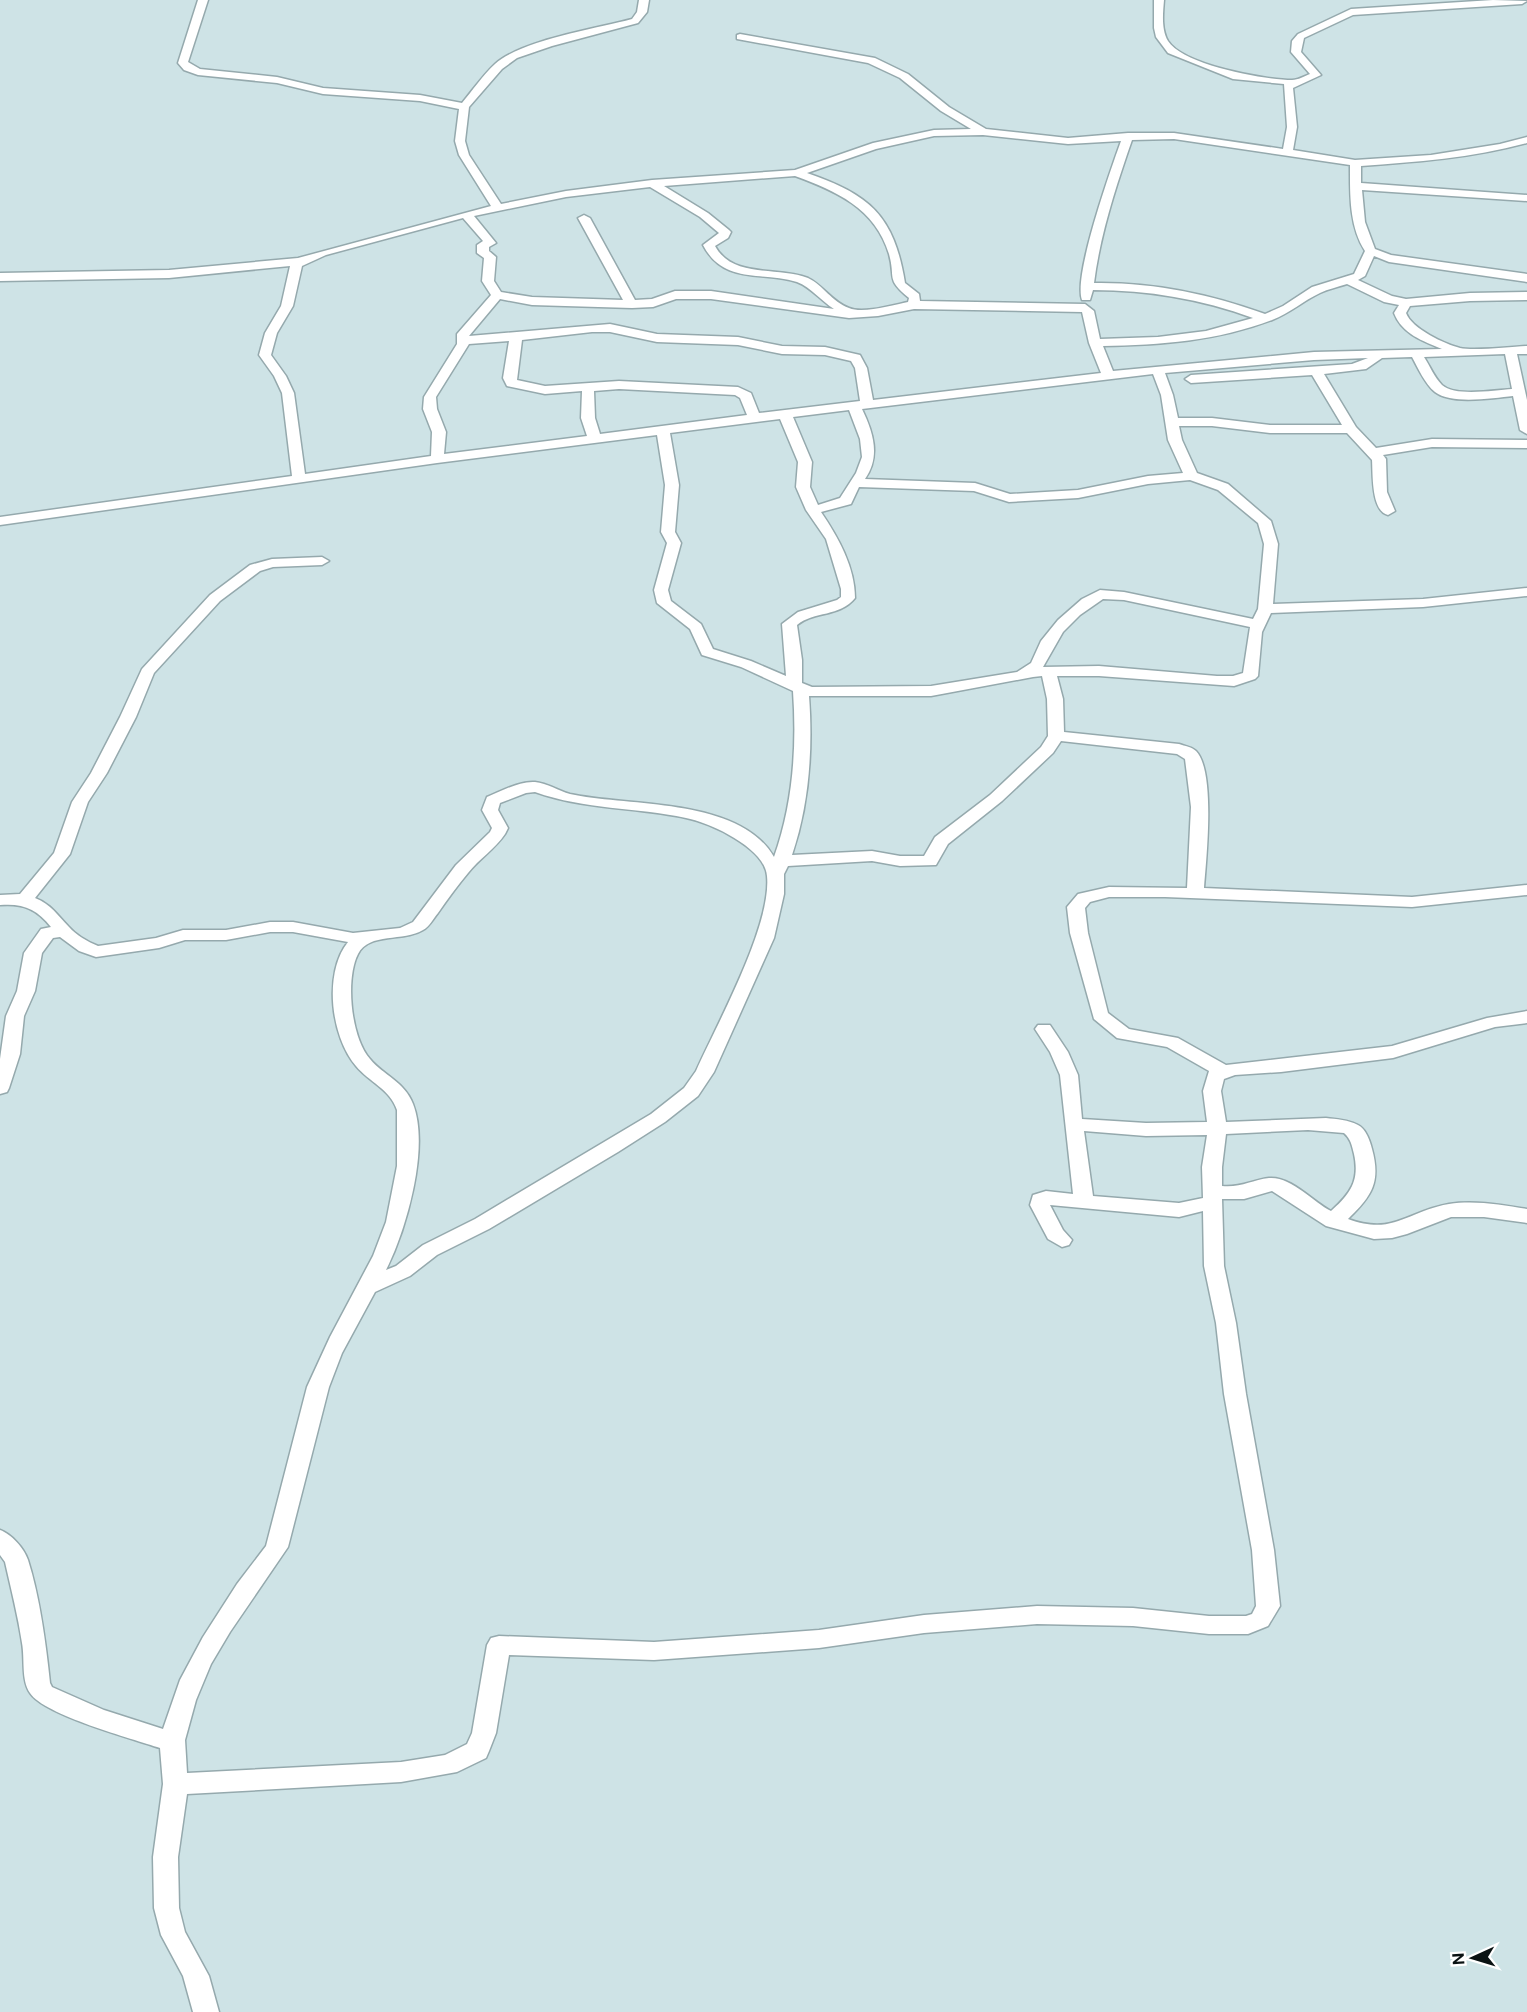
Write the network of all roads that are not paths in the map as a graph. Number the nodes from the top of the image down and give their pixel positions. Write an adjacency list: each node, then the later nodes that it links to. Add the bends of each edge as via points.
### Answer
1 (203, 0): 7 (street, via 183,63 188,68 277,80 309,90 385,94)
2 (644, 0): 7 (street, via 635,21 513,56 498,67)
3 (1159, 0): 6 (street, via 1159,31 1170,52 1240,78)
4 (1523, 2): 6 (street, via 1342,14 1297,41 1296,52 1316,75)
5 (740, 37): 8 (street, via 871,60 904,76 945,109)
6 (1292, 83): 11 (street, via 1287,90 1293,127)
7 (464, 107): 17 (street, via 460,141 464,154)
8 (983, 132): 9 (street, via 1068,141); 13 (street, via 906,138)
9 (1128, 136): 11 (street, via 1174,136); 25 (street, via 1110,185)
10 (1527, 140): 12 (street, via 1431,158)
11 (1287, 154): 12 (street)
12 (1355, 163): 15 (street)
13 (796, 173): 14 (street); 29 (street, via 840,190 868,208 894,252 899,284 915,297)
14 (652, 183): 17 (street); 31 (street, via 725,232 708,245 710,252 725,265 813,285)
15 (1356, 186): 16 (street); 20 (street, via 1362,236)
16 (1527, 198)
17 (497, 207): 18 (street)
18 (466, 214): 21 (street); 26 (street, via 490,243 483,245 483,253 490,257 488,281)
19 (584, 218): 32 (street)
20 (1371, 251): 23 (street, via 1389,258); 24 (street, via 1359,276)
21 (300, 261): 22 (street, via 169,273); 60 (street, via 294,270 287,306 271,333 265,355 288,393)
22 (0, 277)
23 (1527, 278)
24 (1350, 281): 28 (street); 33 (street, via 1316,290)
25 (1086, 287): 30 (street); 33 (street, via 1150,290 1221,304)
26 (497, 295): 32 (street); 35 (street, via 463,334)
27 (1527, 296): 28 (street)
28 (1406, 303): 39 (street, via 1400,313 1404,321)
29 (914, 304): 30 (street); 31 (street)
30 (1085, 308): 36 (street)
31 (849, 314): 32 (street, via 711,295 675,295)
32 (641, 317): 34 (street, via 601,328); 47 (street, via 679,340 738,341 782,350 849,355 856,358 861,368)
33 (1265, 318): 36 (street, via 1189,338)
34 (516, 336): 35 (street); 45 (street, via 509,378 512,383 545,390)
35 (464, 340): 58 (street, via 430,397 439,432)
36 (1095, 343): 44 (street)
37 (1510, 350): 38 (street); 39 (street); 46 (street)
38 (1527, 350)
39 (1457, 351): 41 (street)
40 (1379, 353): 41 (street); 42 (street, via 1365,366); 43 (street, via 1314,356)
41 (1416, 353): 46 (street, via 1443,392)
42 (1317, 372): 43 (street); 52 (street)
43 (1161, 375): 44 (street); 51 (street)
44 (1109, 376): 47 (street)
45 (588, 386): 50 (street, via 738,391 746,396); 55 (street, via 588,418)
46 (1518, 392): 48 (street)
47 (860, 404): 49 (street); 61 (street, via 867,456 865,470)
48 (1525, 410): 53 (street)
49 (785, 414): 50 (street); 62 (street, via 805,462 803,487)
50 (756, 419): 54 (street)
51 (1171, 422): 52 (street, via 1270,429); 59 (street)
52 (1351, 429): 57 (street)
53 (1527, 430)
54 (663, 432): 55 (street); 70 (street, via 672,494 668,538 674,543 662,590 664,603 696,627 707,652 746,664)
55 (594, 440): 58 (street)
56 (1527, 444): 57 (street, via 1432,443)
57 (1375, 452): 63 (street, via 1381,467 1380,492)
58 (437, 459): 60 (street)
59 (1191, 476): 61 (street, via 1078,494 1009,498 975,487); 67 (street, via 1223,487 1264,522 1271,544)
60 (299, 479): 64 (street)
61 (855, 483): 62 (street, via 846,501)
62 (813, 510): 70 (street, via 833,539 848,598 836,607 804,614 789,624)
63 (1388, 511)
64 (0, 521)
65 (322, 561): 75 (street, via 272,563 255,568 215,598 147,672 128,717 80,802 62,854)
66 (1527, 592): 67 (street, via 1423,603)
67 (1265, 609): 68 (street)
68 (1258, 624): 69 (street, via 1251,672 1245,679 1217,681 1099,671); 69 (street, via 1100,594 1062,623 1045,646 1038,666)
69 (1041, 671): 70 (street, via 931,691 820,693); 71 (street, via 1055,699)
70 (797, 688): 72 (street, via 804,721 797,796)
71 (1056, 735): 72 (street, via 1047,750 996,798 940,842 930,861 872,856); 74 (street, via 1188,752 1198,792)
72 (779, 868): 78 (street, via 740,834 689,813 567,798 536,787 523,788 493,800 490,810 500,828 497,834 462,868 419,926 403,933); 90 (street, via 765,939 705,1072 691,1092 611,1148 430,1250 403,1271)
73 (1527, 890): 74 (street, via 1412,902)
74 (1195, 893): 81 (street, via 1109,892 1084,898 1076,908 1079,933 1100,1015 1111,1026 1123,1034 1172,1042)
75 (25, 898): 76 (street); 77 (street, via 52,915)
76 (0, 900)
77 (63, 931): 78 (street, via 96,952 159,943 183,935 226,935 281,926); 82 (street, via 47,933 33,953)
78 (367, 937): 90 (street, via 355,945 346,960 344,1005 348,1031 363,1062 404,1100 407,1172 383,1256)
79 (1527, 1017): 81 (street, via 1493,1022 1393,1052)
80 (1044, 1029): 83 (street, via 1069,1075)
81 (1223, 1071): 84 (street, via 1216,1075 1212,1091)
82 (0, 1088)
83 (1073, 1124): 84 (street, via 1105,1129); 86 (street)
84 (1217, 1129): 85 (street); 88 (street, via 1323,1124 1353,1129 1365,1155 1367,1184)
85 (1212, 1197): 86 (street, via 1179,1210); 88 (street, via 1278,1185); 93 (street, via 1214,1266 1263,1550 1268,1606 1260,1620 1248,1625 1209,1625 1133,1617 1037,1615 676,1650 499,1645 481,1742 477,1750 448,1765 401,1772)
86 (1084, 1201): 89 (street, via 1046,1197 1040,1200 1055,1234)
87 (1527, 1216): 88 (street, via 1461,1209 1440,1212 1386,1232)
88 (1333, 1221)
89 (1062, 1240)
90 (367, 1287): 92 (street, via 318,1386 277,1547 199,1661)
91 (0, 1539): 92 (street, via 16,1558 34,1643 38,1686 44,1694 97,1718)
92 (172, 1742): 93 (street)
93 (176, 1784): 94 (street, via 165,1860 164,1899 170,1928 192,1966)
94 (206, 2012)

